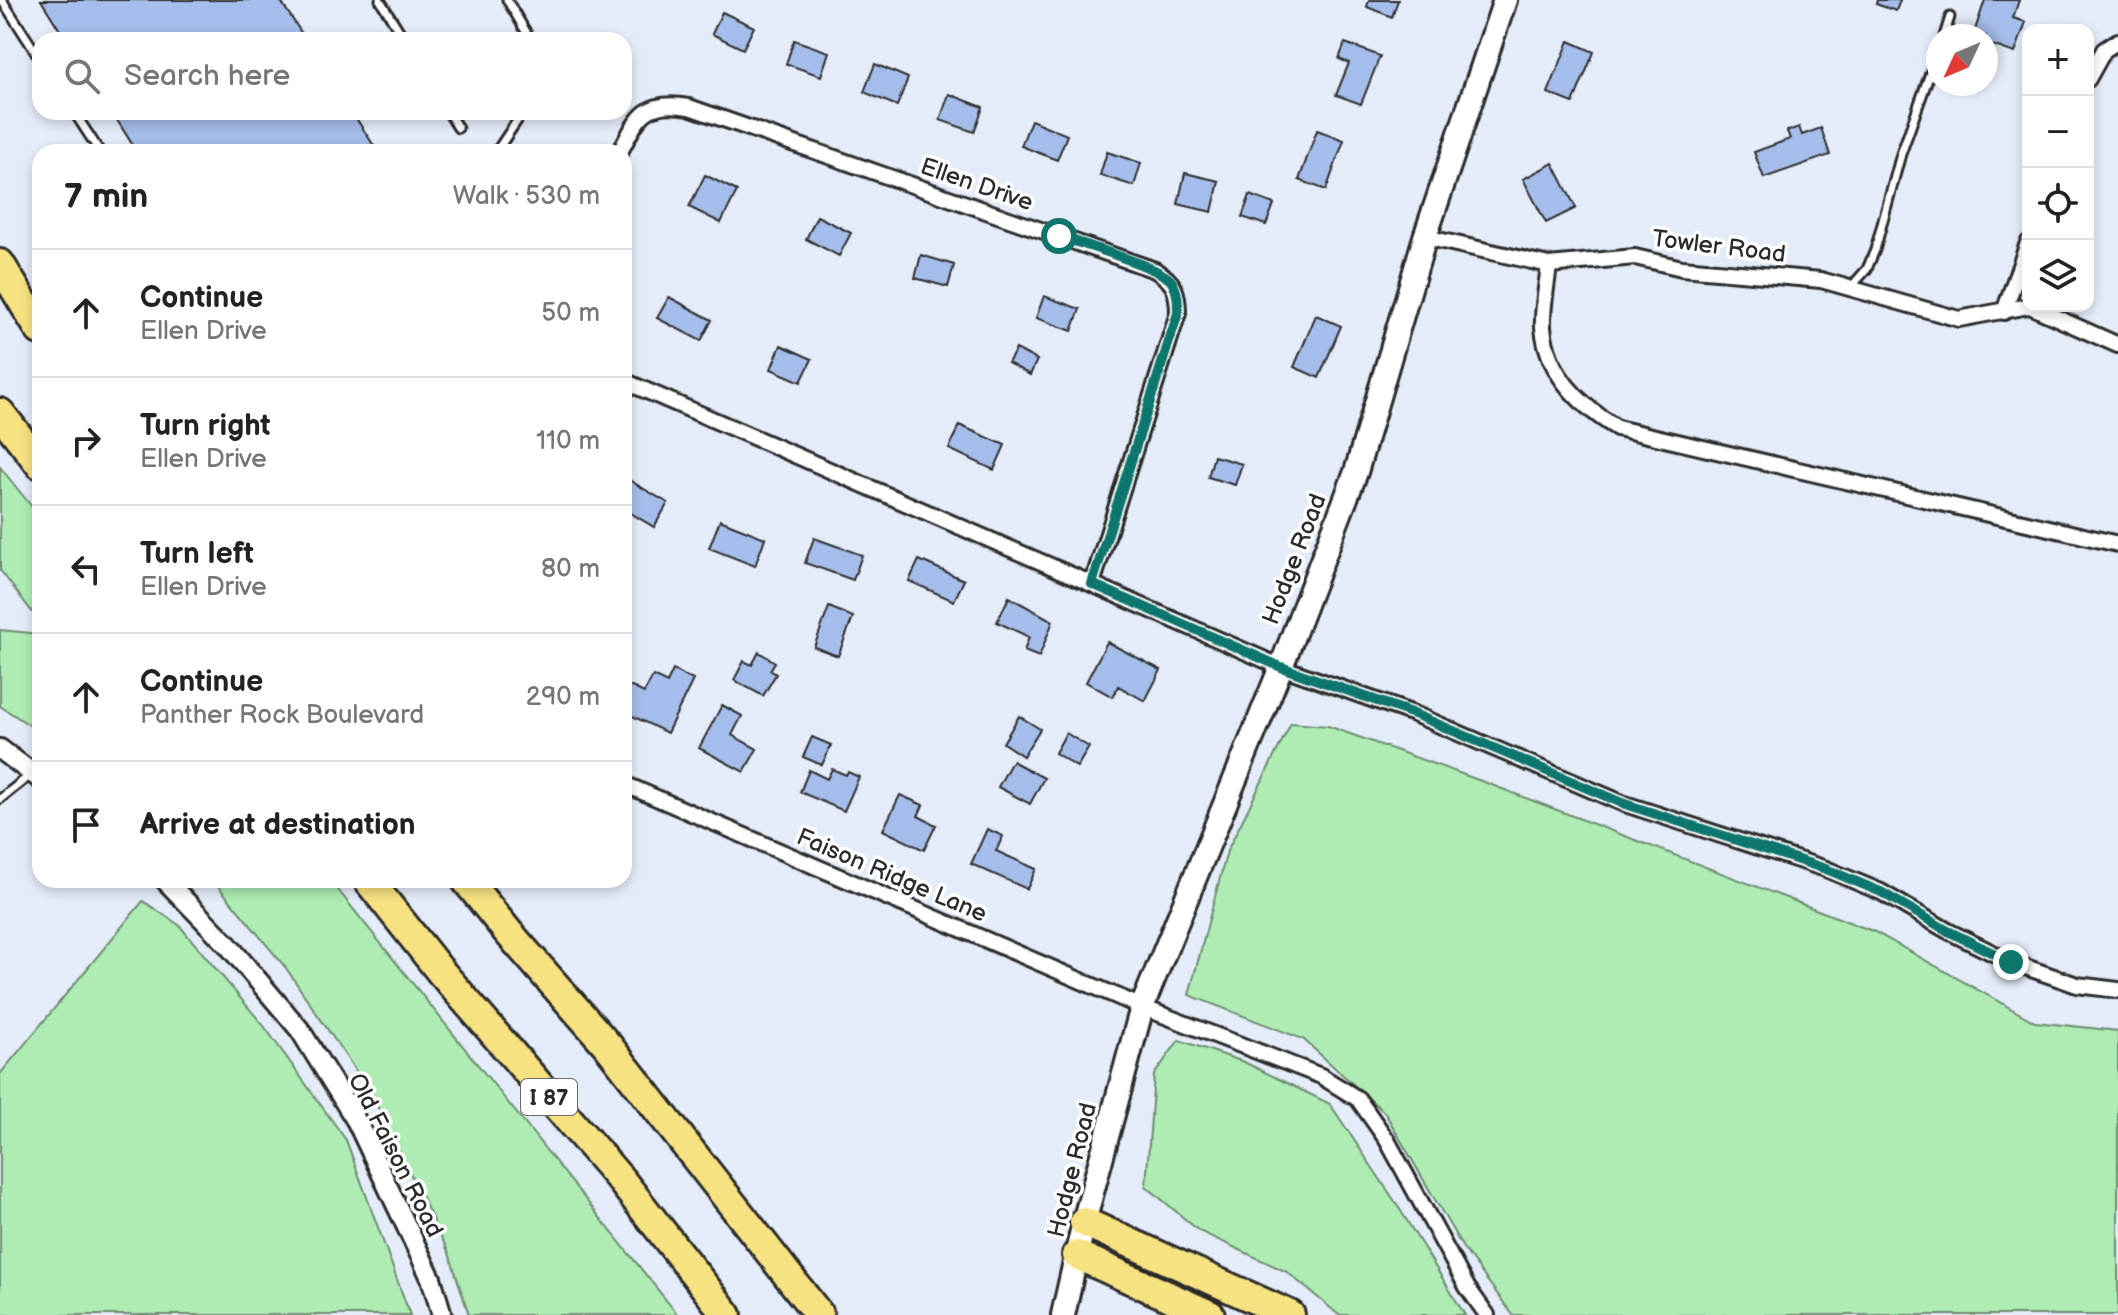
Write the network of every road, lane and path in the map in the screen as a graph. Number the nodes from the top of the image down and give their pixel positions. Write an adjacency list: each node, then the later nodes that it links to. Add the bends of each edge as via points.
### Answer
1 (2, 0): 10 (lane)
2 (380, 0): 7 (lane)
3 (507, 0): 8 (lane)
4 (1505, 0): 20 (main road, Hodge Road)
5 (1950, 17): 6 (lane)
6 (1948, 24)
7 (400, 32)
8 (526, 32)
9 (2118, 41): 11 (street, via 2104,50)
10 (32, 47)
11 (2094, 68)
12 (1926, 84): 24 (lane, via 1875,250)
13 (79, 120): 17 (lane)
14 (453, 120): 16 (lane)
15 (518, 120): 18 (lane)
16 (458, 128)
17 (95, 144)
18 (501, 144)
19 (624, 144): 36 (street, Ellen Drive, via 656,105 689,107 1171,279 1178,313)
20 (1425, 237): 23 (street, Towler Road); 37 (main road, Hodge Road, via 1356,472)
21 (2022, 260): 27 (street)
22 (0, 264): 29 (highway)
23 (1549, 265): 24 (street, Towler Road, via 1635,257 1682,268 1821,280); 35 (street, via 1543,327 1550,362 1571,393 1617,428)
24 (1850, 289): 27 (street, Towler Road, via 1959,319)
25 (0, 291): 30 (highway)
26 (2022, 308): 27 (street, Towler Road)
27 (2004, 312)
28 (2043, 312): 31 (street, Towler Road)
29 (32, 317)
30 (32, 330)
31 (2118, 345)
32 (632, 384): 36 (street)
33 (0, 413): 34 (highway)
34 (32, 454)
35 (2118, 544)
36 (1092, 584): 37 (street)
37 (1281, 667): 46 (street, via 1414,714 1622,803 1826,869 1881,892 2011,962 2077,985); 47 (main road, Hodge Road)
38 (0, 749): 39 (street)
39 (32, 772)
40 (32, 779): 42 (lane)
41 (632, 787): 47 (street, Faison Ridge Lane)
42 (0, 799)
43 (173, 888): 50 (street, Old Faison Road, via 300,1030 357,1122 431,1278)
44 (374, 888): 51 (highway, I 87, via 621,1180)
45 (472, 888): 52 (highway, via 609,1047)
46 (2118, 990)
47 (1142, 1007): 48 (main road, Hodge Road); 56 (street, Faison Ridge Lane, via 1321,1076 1358,1099)
48 (1084, 1222): 49 (main road, Hodge Road); 55 (highway)
49 (1077, 1255): 53 (main road, Hodge Road); 54 (highway)
50 (442, 1315)
51 (727, 1315)
52 (819, 1315)
53 (1063, 1315)
54 (1210, 1315)
55 (1290, 1315)
56 (1487, 1315)

